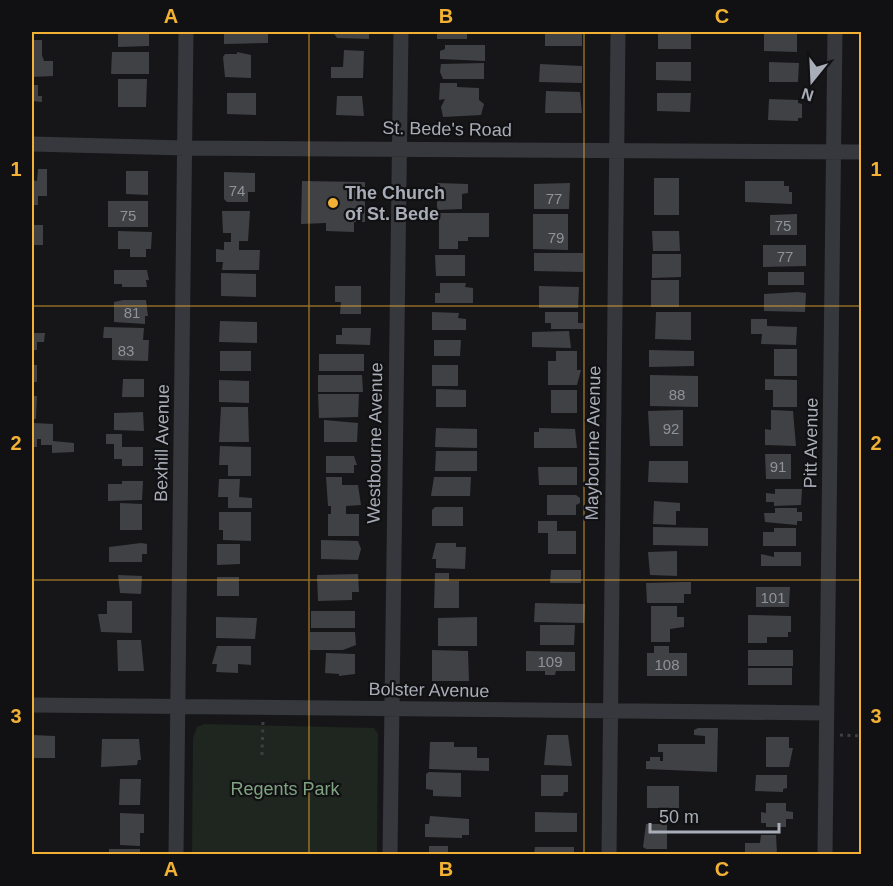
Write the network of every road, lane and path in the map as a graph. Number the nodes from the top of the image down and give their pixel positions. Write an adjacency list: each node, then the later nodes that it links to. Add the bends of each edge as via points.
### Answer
1 (186, 32): 7 (street, Bexhill Avenue)
2 (401, 32): 6 (street, Westbourne Avenue)
3 (618, 32): 8 (street, Maybourne Avenue)
4 (835, 32): 9 (street, Pitt Avenue)
5 (32, 144): 7 (street, St. Bede's Road)
6 (399, 147): 7 (street, St. Bede's Road); 8 (street, St. Bede's Road); 14 (street, Westbourne Avenue)
7 (185, 148): 13 (street, Bexhill Avenue)
8 (617, 150): 9 (street, St. Bede's Road); 15 (street, Maybourne Avenue)
9 (834, 151): 10 (street, St. Bede's Road); 16 (street, Pitt Avenue)
10 (861, 152)
11 (32, 705): 13 (street, Bolster Avenue)
12 (263, 707): 13 (street, Bolster Avenue); 14 (street, Bolster Avenue); 17 (path)
13 (178, 708): 18 (street, Bexhill Avenue)
14 (391, 710): 15 (street, Bolster Avenue); 19 (street, Westbourne Avenue)
15 (609, 712): 16 (street, Bolster Avenue); 20 (street, Maybourne Avenue)
16 (826, 713): 21 (street, Pitt Avenue)
17 (262, 755)
18 (176, 855)
19 (390, 855)
20 (609, 855)
21 (825, 855)

